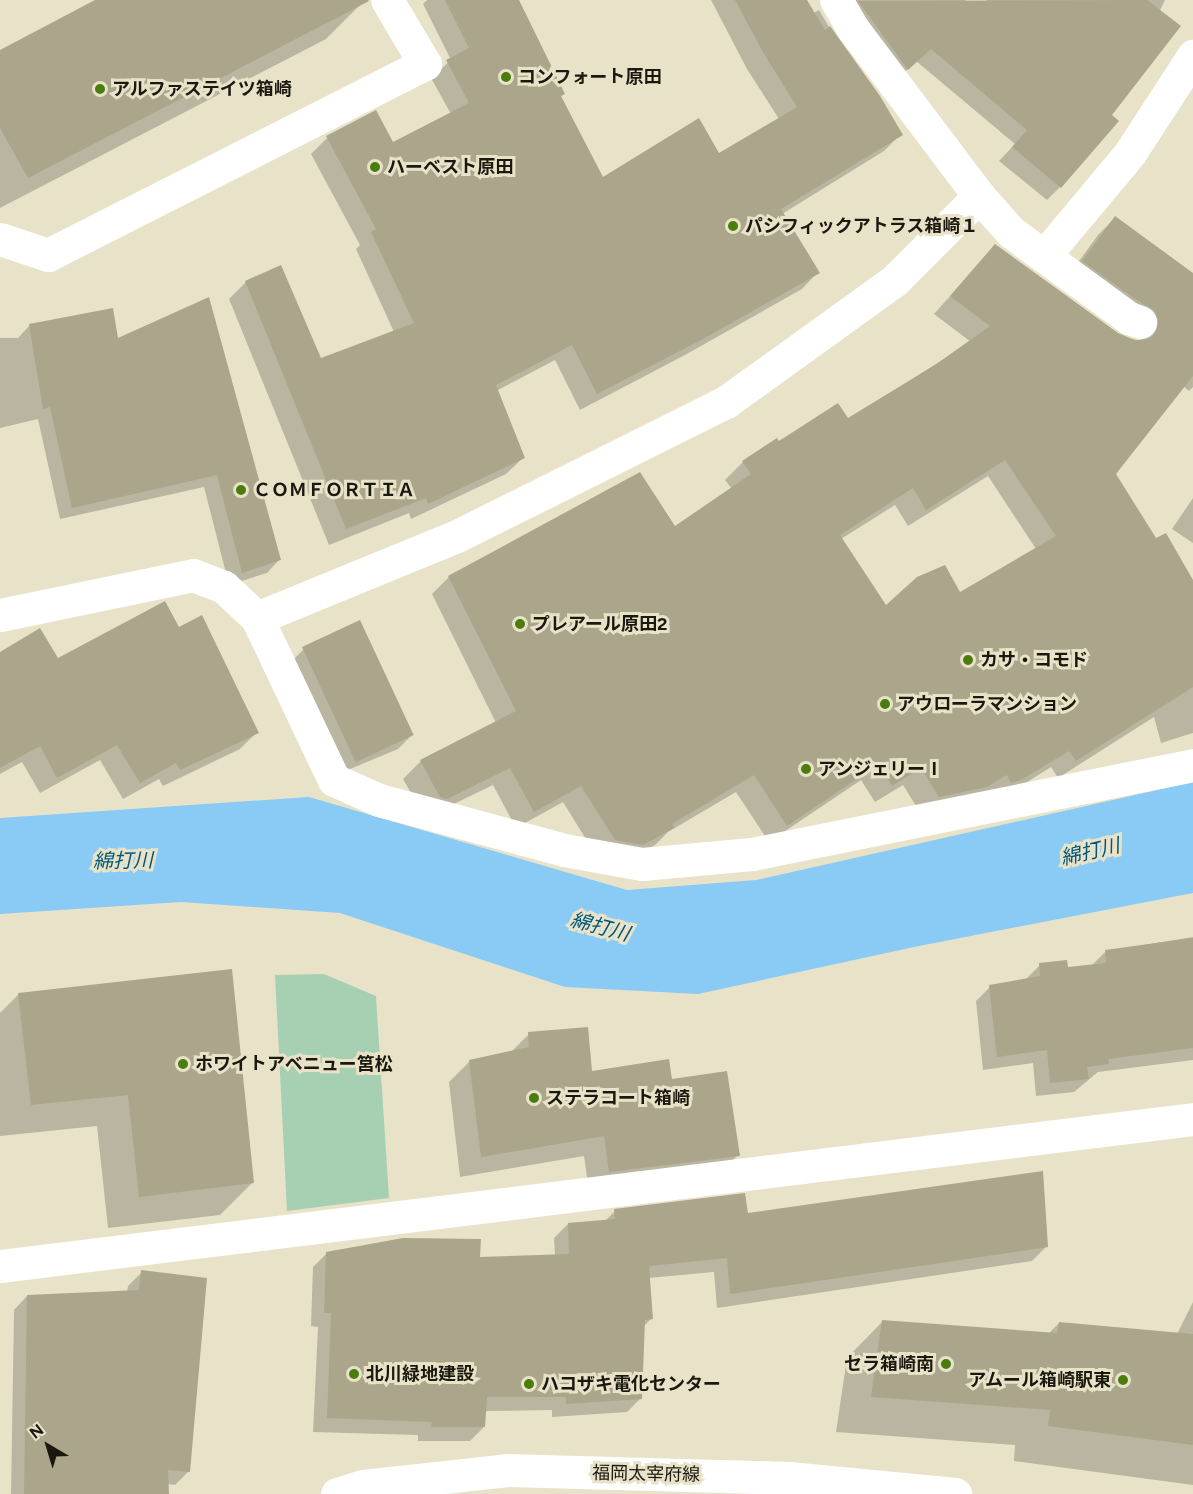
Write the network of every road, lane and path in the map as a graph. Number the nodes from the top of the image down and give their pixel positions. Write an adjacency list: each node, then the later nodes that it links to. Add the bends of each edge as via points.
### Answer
1 (387, 0): 5 (street, via 425,64 48,255)
2 (836, 0): 4 (street, via 853,29)
3 (1193, 56): 6 (street, via 1130,153)
4 (979, 196): 6 (street, via 1011,232); 9 (street, via 895,280 726,402 459,535)
5 (0, 239)
6 (1044, 256): 7 (street)
7 (1140, 322)
8 (0, 615): 9 (street, via 193,575 224,587)
9 (257, 618): 10 (street, via 334,780 379,800 564,850 642,864 752,854)
10 (1193, 765)
11 (1193, 1119): 12 (street)
12 (0, 1266)
13 (337, 1494): 14 (street, 福岡太宰府線, via 363,1486 507,1470 789,1478)
14 (955, 1494)

